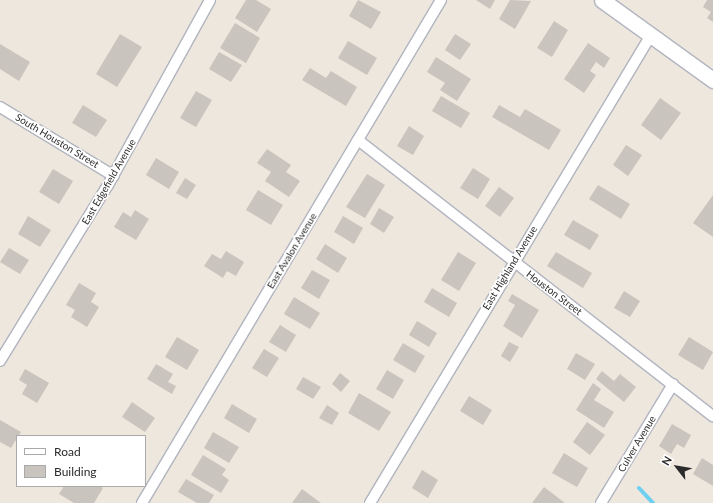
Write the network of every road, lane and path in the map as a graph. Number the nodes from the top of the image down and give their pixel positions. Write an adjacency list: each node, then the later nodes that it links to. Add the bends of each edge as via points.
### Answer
1 (210, 0): 8 (street, East Edgefield Avenue)
2 (441, 0): 7 (street, East Avalon Avenue)
3 (602, 0): 4 (main road)
4 (651, 35): 5 (main road); 9 (street, East Highland Avenue)
5 (713, 80)
6 (0, 107): 8 (street, South Houston Street)
7 (358, 140): 9 (street, Houston Street); 13 (street, East Avalon Avenue)
8 (114, 176): 10 (street, East Edgefield Avenue)
9 (513, 262): 11 (street, Houston Street); 14 (street, East Highland Avenue)
10 (0, 361)
11 (673, 384): 12 (street, Houston Street); 15 (street, Culver Avenue)
12 (713, 416)
13 (146, 502)
14 (370, 503)
15 (601, 503)

